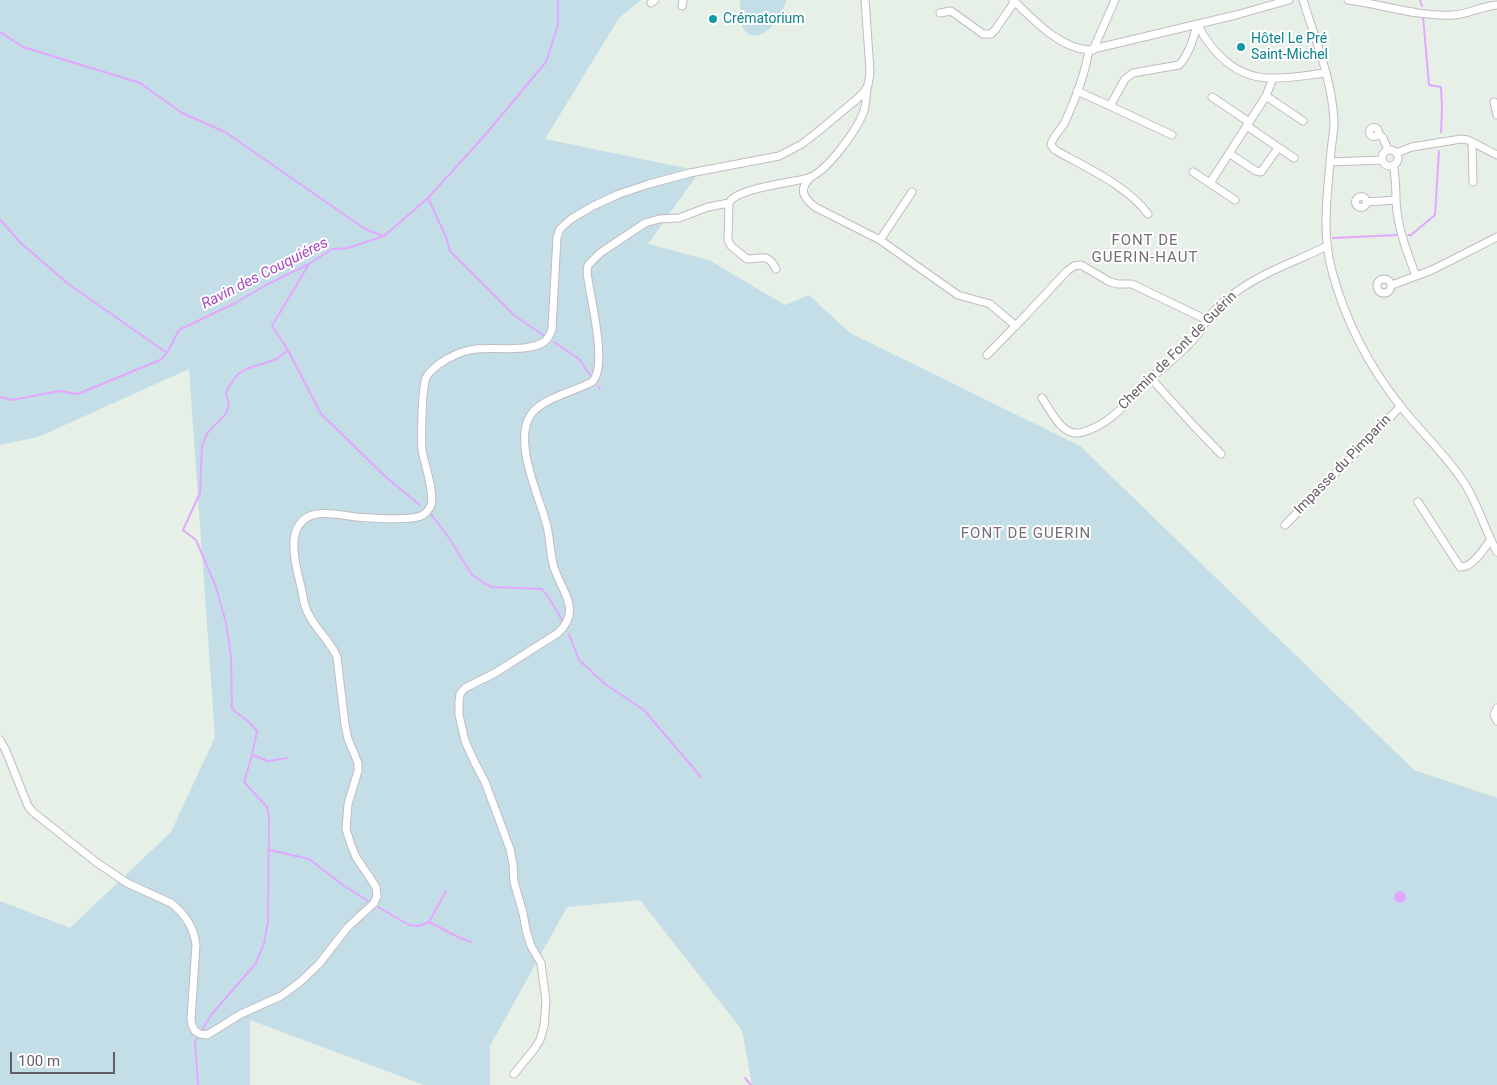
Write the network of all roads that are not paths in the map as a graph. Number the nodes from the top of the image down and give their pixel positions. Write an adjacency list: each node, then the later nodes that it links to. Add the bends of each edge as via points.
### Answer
1 (865, 0): 15 (street, via 870,56)
2 (1115, 0): 12 (street)
3 (1288, 0): 9 (street)
4 (1303, 0): 13 (street)
5 (1348, 0): 7 (street, via 1448,15)
6 (1014, 1): 8 (street, via 990,34 983,34 951,11); 12 (street, via 1064,43)
7 (1497, 5)
8 (940, 13)
9 (1197, 24): 10 (street); 11 (street); 12 (street)
10 (1202, 33): 11 (street); 14 (street, via 1226,63 1257,76)
11 (1194, 36): 20 (street, via 1179,65 1133,73 1125,79)
12 (1091, 50): 16 (street)
13 (1326, 73): 14 (street); 34 (street, via 1334,120)
14 (1273, 78): 17 (street)
15 (867, 88): 37 (street, via 863,113 843,147); 65 (street, via 815,134 785,153 628,190 592,206 567,222 560,229 556,242 552,329 548,338 536,346 470,349 446,359 426,378 422,448 432,500 430,509 422,516 411,518 321,513 300,524 296,532 296,562 304,600 308,613 337,657 346,734 358,763 346,812 346,829 377,896 300,982 281,996 241,1014 207,1035 195,1031 191,1012 196,945 190,924 177,907 127,883 38,818 28,806)
16 (1077, 91): 20 (street); 45 (street, via 1051,145 1133,197)
17 (1266, 96): 22 (street); 23 (street)
18 (1212, 97): 23 (street)
19 (1494, 102): 21 (street)
20 (1110, 106): 25 (street)
21 (1497, 115)
22 (1303, 121)
23 (1248, 124): 27 (street); 30 (street)
24 (1378, 133): 28 (street)
25 (1172, 136)
26 (1472, 142): 29 (street, via 1461,138); 31 (street); 38 (street)
27 (1278, 148): 30 (street, via 1261,172); 32 (street)
28 (1388, 150): 29 (street); 33 (street, via 1382,155)
29 (1396, 152): 35 (street, via 1397,159)
30 (1230, 154): 39 (street)
31 (1497, 155)
32 (1294, 158)
33 (1382, 160): 34 (street); 35 (street, via 1386,165)
34 (1330, 162): 48 (street)
35 (1393, 165): 42 (street)
36 (1193, 172): 39 (street)
37 (810, 178): 44 (street, via 737,195); 47 (street, via 803,190 808,202)
38 (1472, 182)
39 (1210, 183): 41 (street)
40 (912, 192): 47 (street)
41 (1235, 200)
42 (1396, 200): 43 (street); 50 (street, via 1401,232)
43 (1367, 202)
44 (729, 203): 49 (street, via 728,240 731,246 747,258 765,257); 66 (street, via 679,218 646,223 591,261 587,272 596,319 598,373 592,382 537,408 525,426 529,468 548,528 553,565 566,592 568,619 558,633 466,688 460,694 459,702 465,742 485,782 510,849 526,930 541,962 546,1001 544,1026 535,1048)
45 (1148, 214)
46 (1497, 238): 50 (street)
47 (880, 240): 53 (street, via 958,295 990,304)
48 (1327, 246): 52 (street, Chemin de Font de Guérin, via 1248,283); 57 (street, via 1351,326)
49 (776, 269)
50 (1416, 276): 51 (street)
51 (1392, 285)
52 (1207, 320): 53 (street, via 1132,284 1110,282 1079,265 1067,271); 55 (street, Chemin de Font de Guérin, via 1181,352)
53 (1016, 326): 54 (street)
54 (987, 355)
55 (1152, 378): 56 (street, Chemin de Font de Guérin, via 1109,420 1077,434 1064,428); 58 (street)
56 (1042, 398)
57 (1400, 406): 60 (street, Impasse du Pimparin); 61 (street, via 1462,480)
58 (1221, 454)
59 (1418, 502): 61 (street, via 1460,566 1472,563)
60 (1285, 525)
61 (1491, 540): 62 (street)
62 (1497, 551)
63 (1497, 708): 64 (street, via 1494,715)
64 (1497, 721)
65 (0, 740)
66 (514, 1074)

